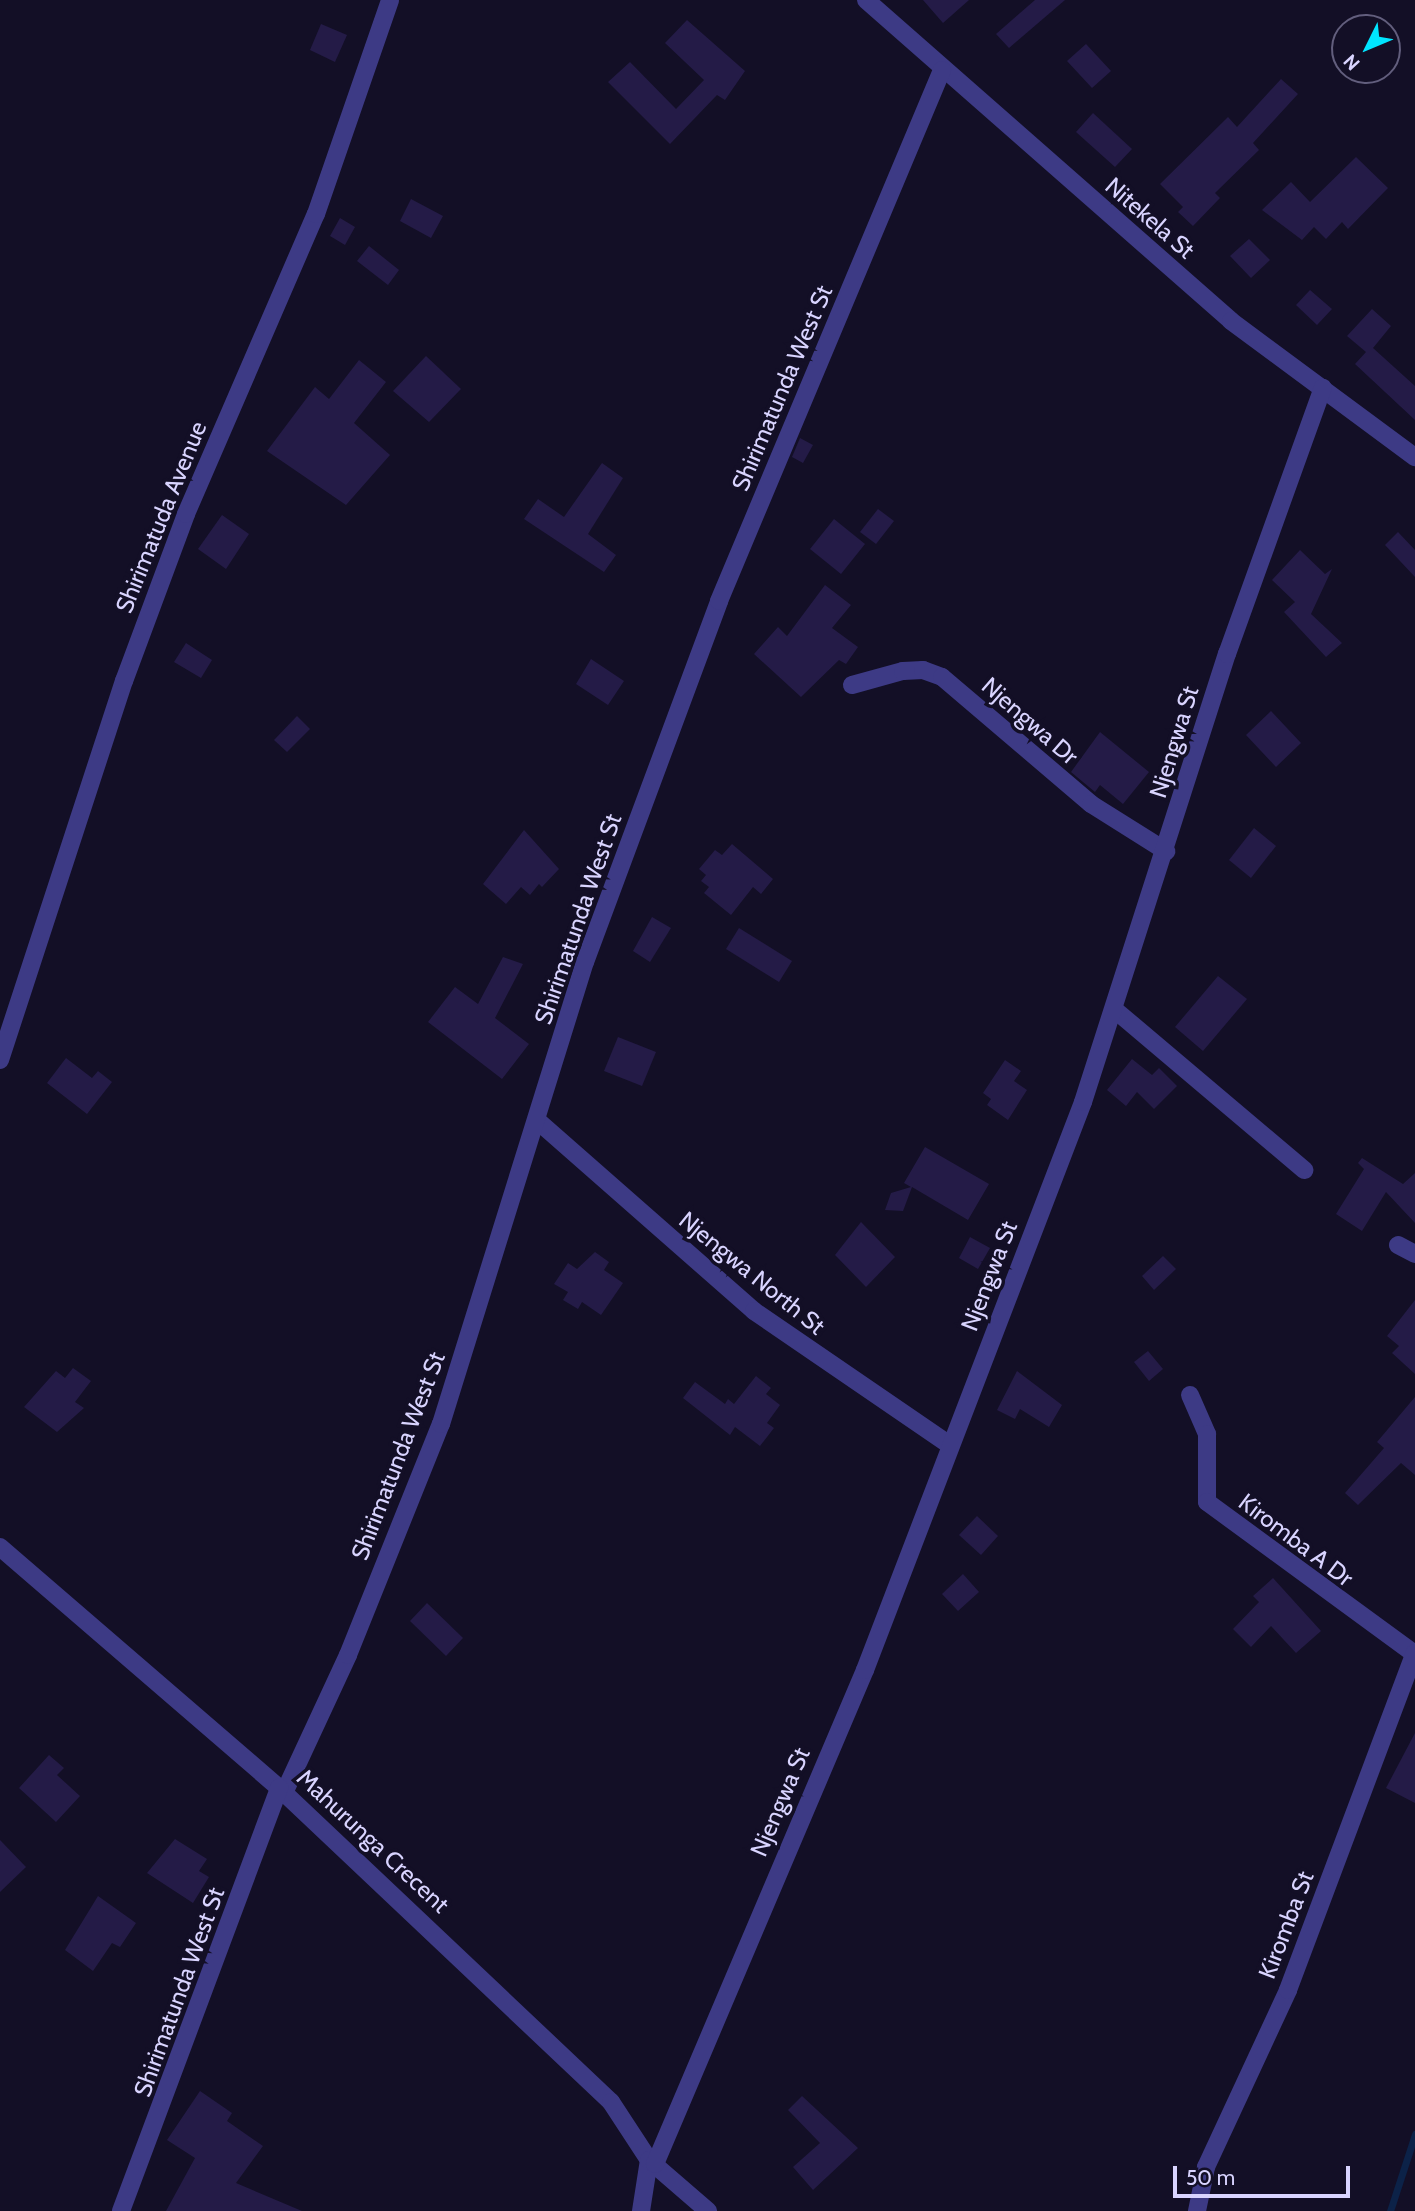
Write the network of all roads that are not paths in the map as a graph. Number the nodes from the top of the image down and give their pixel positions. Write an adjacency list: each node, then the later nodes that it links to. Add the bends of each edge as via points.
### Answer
1 (390, 0): 9 (street, Shirimatuda Avenue, via 316,214 186,514 124,681)
2 (866, 0): 3 (street, Nitekela St)
3 (942, 70): 4 (street, Nitekela St, via 1231,321); 10 (street, Shirimatunda West St, via 719,601 585,962)
4 (1322, 388): 5 (street, Nitekela St); 7 (street, Njengwa St, via 1227,654)
5 (1415, 457)
6 (852, 685): 7 (street, Njengwa Dr, via 903,671 923,670 942,677 1091,804)
7 (1166, 851): 8 (street, Njengwa St)
8 (1115, 1010): 11 (street); 15 (street, Njengwa St)
9 (0, 1060)
10 (539, 1122): 15 (street, Njengwa North St, via 754,1311); 18 (street, Shirimatunda West St, via 441,1424 348,1655)
11 (1304, 1170)
12 (1398, 1245): 13 (street)
13 (1415, 1254)
14 (1190, 1395): 17 (street, Kiromba A Dr, via 1207,1434 1207,1502)
15 (948, 1444): 19 (street, Njengwa St, via 865,1670)
16 (0, 1547): 18 (street, Mahurunga Crecent)
17 (1415, 1654): 23 (street, Kiromba St, via 1288,1990 1206,2167)
18 (282, 1790): 19 (street, Mahurunga Crecent, via 550,2040 611,2102); 20 (street, Shirimatunda West St)
19 (652, 2162): 21 (street); 22 (street, Mahurunga Crecent)
20 (121, 2211)
21 (640, 2211)
22 (708, 2211)
23 (1197, 2211)

